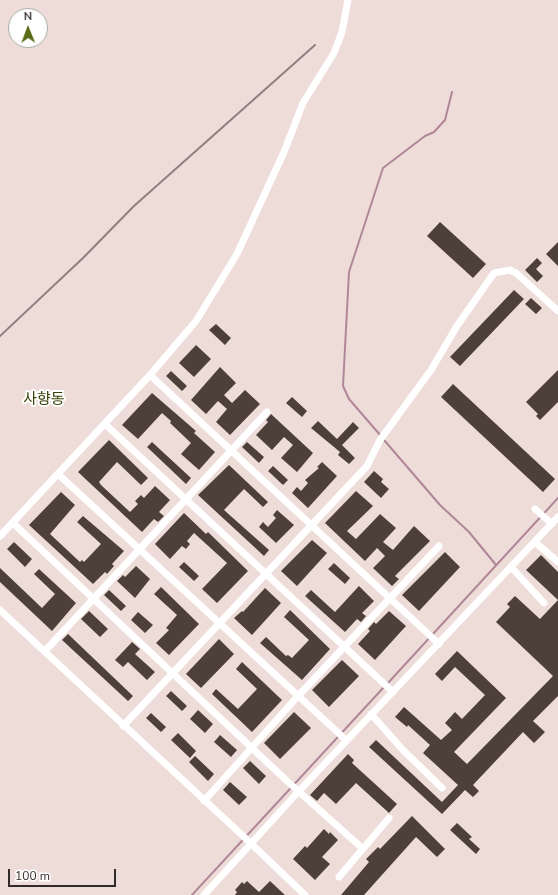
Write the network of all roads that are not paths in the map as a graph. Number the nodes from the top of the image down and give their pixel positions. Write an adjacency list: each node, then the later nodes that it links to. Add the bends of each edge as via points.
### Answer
1 (348, 0): 3 (street, via 338,45 303,103 284,152 237,254 196,321)
2 (558, 312): 13 (street, via 516,273 510,270 494,273 431,370 382,437 367,466)
3 (150, 375): 5 (street); 6 (street)
4 (268, 412): 6 (street)
5 (105, 424): 7 (street); 8 (street)
6 (231, 451): 8 (street); 13 (street)
7 (58, 474): 11 (street); 17 (street)
8 (186, 499): 17 (street); 20 (street)
9 (539, 513): 12 (street)
10 (558, 517): 12 (street)
11 (12, 523): 14 (street); 21 (street)
12 (552, 524): 15 (street)
13 (311, 526): 20 (street); 22 (street)
14 (0, 536)
15 (535, 542): 18 (street); 19 (street)
16 (439, 546): 22 (street)
17 (140, 550): 21 (street); 25 (street)
18 (558, 562)
19 (511, 567): 23 (street); 26 (street)
20 (265, 574): 25 (street); 27 (street)
21 (94, 599): 28 (street); 29 (street)
22 (390, 600): 26 (street); 27 (street)
23 (544, 603)
24 (0, 610): 28 (street)
25 (219, 623): 29 (street); 31 (street)
26 (437, 642): 30 (street)
27 (345, 648): 30 (street); 31 (street)
28 (45, 651): 33 (street)
29 (173, 673): 33 (street); 35 (street)
30 (390, 690): 32 (street)
31 (298, 696): 34 (street); 35 (street)
32 (371, 714): 34 (street); 37 (street)
33 (123, 726): 38 (street)
34 (340, 735): 36 (street)
35 (252, 748): 36 (street); 38 (street)
36 (293, 786): 40 (street); 41 (street)
37 (442, 788)
38 (204, 801): 40 (street)
39 (389, 818): 41 (street)
40 (247, 839): 43 (street); 44 (street)
41 (362, 848): 42 (street)
42 (339, 877)
43 (204, 895)
44 (304, 895)

